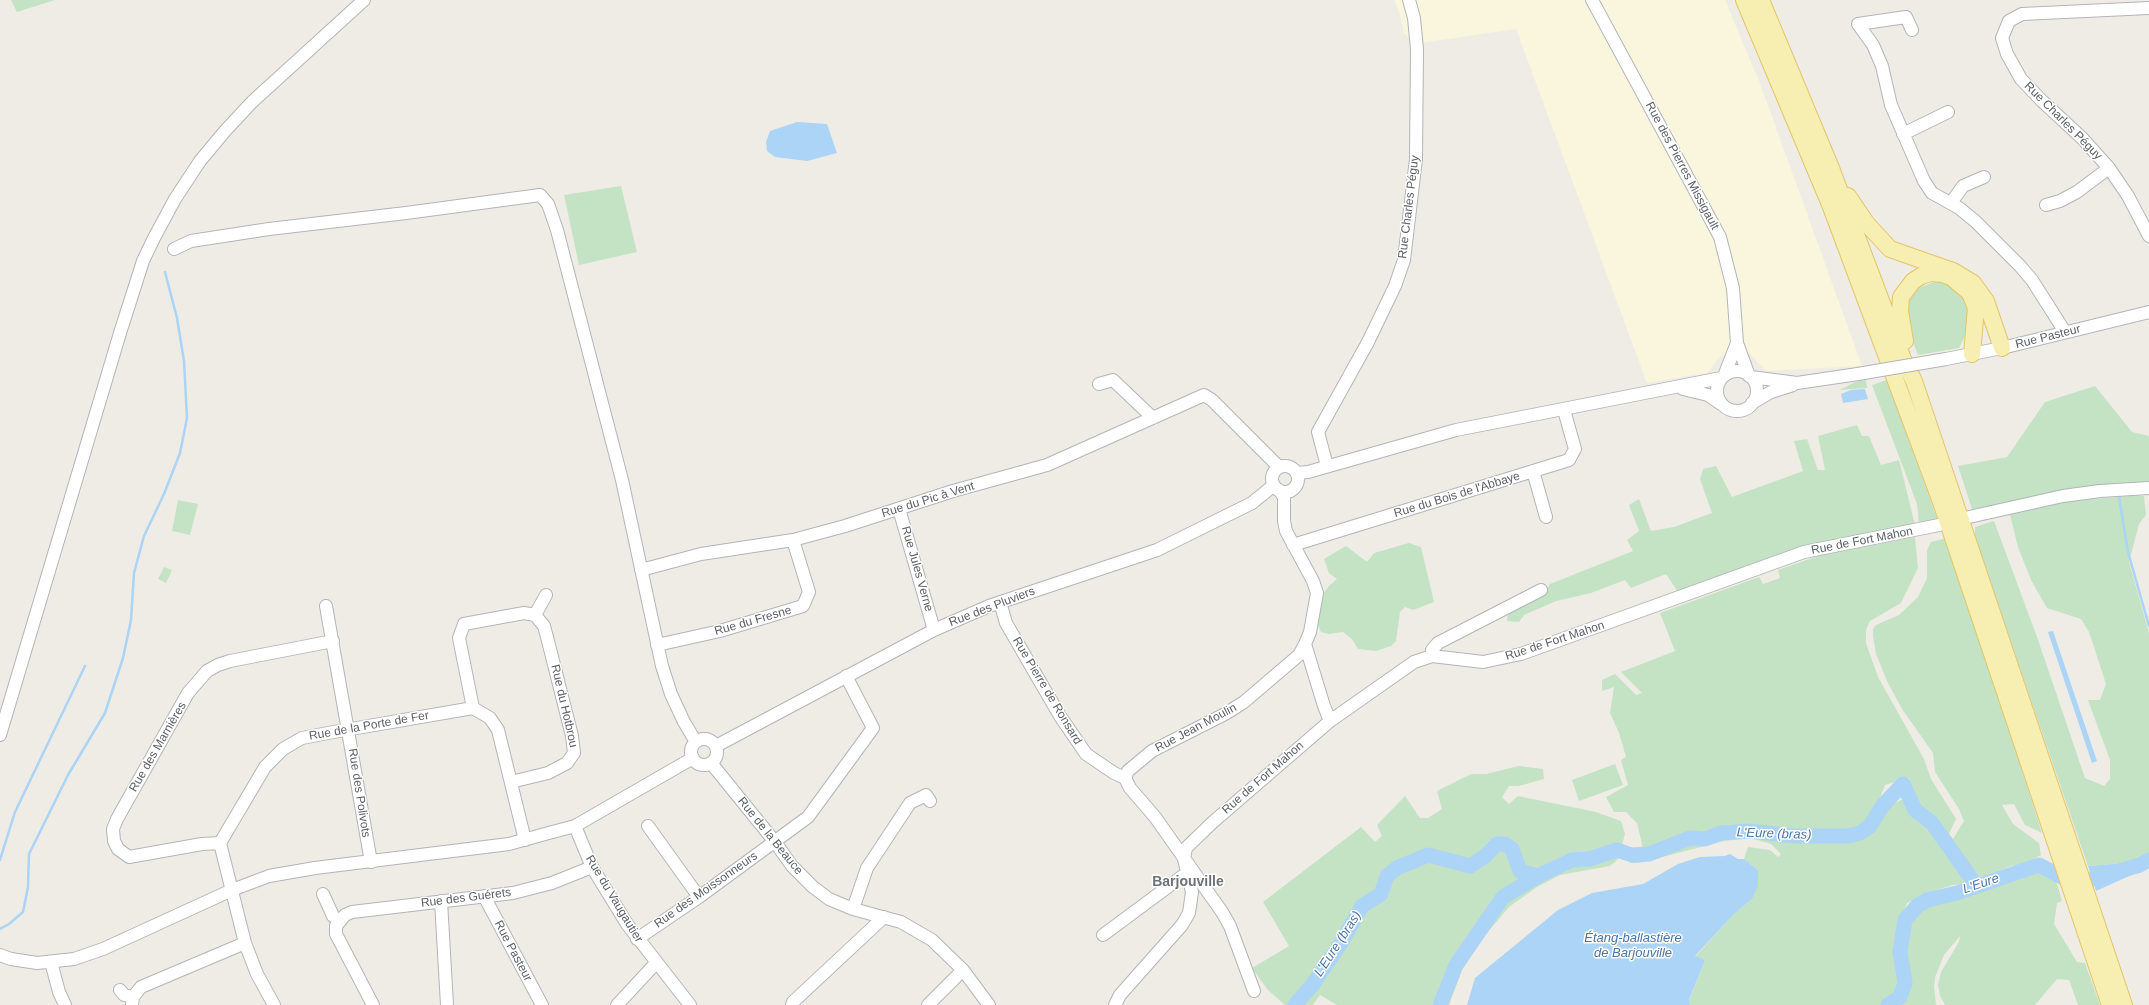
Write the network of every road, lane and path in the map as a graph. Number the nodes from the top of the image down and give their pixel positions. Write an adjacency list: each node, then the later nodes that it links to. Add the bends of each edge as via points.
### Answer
1 (364, 0): 59 (street, via 252,102 224,131 175,199 154,238 143,262 120,333)
2 (1409, 0): 32 (street, Rue Charles Péguy, via 1414,18 1417,49 1416,159 1404,260 1395,286 1368,342 1318,432)
3 (1592, 0): 19 (street, Rue des Pierres Missigault, via 1720,237 1733,288)
4 (1744, 0): 67 (main road, via 1831,207 1941,502)
5 (1761, 0): 10 (main road)
6 (2149, 8): 11 (street, Rue Charles Péguy, via 2022,14 2009,21 2002,38 2006,54 2021,78)
7 (1912, 30): 9 (street, via 1906,17 1858,24 1873,45 1882,66 1891,105)
8 (1948, 112): 9 (street)
9 (1902, 134): 13 (street, via 1932,193)
10 (1831, 168): 20 (main road, via 1867,224 1890,249 1953,271 1973,283 1986,301); 24 (main road, via 1900,352)
11 (2109, 168): 14 (street, via 2077,192); 15 (street, Rue Charles Péguy, via 2128,196)
12 (1984, 177): 13 (street, via 1963,186)
13 (1951, 204): 18 (street, via 1975,221 2020,266 2032,280)
14 (2046, 205)
15 (2149, 236)
16 (174, 249): 44 (street, via 191,241 269,229 540,195 548,204 557,230 622,480)
17 (2149, 312): 18 (street, Rue Pasteur)
18 (2065, 332): 20 (street, Rue Pasteur)
19 (1737, 343): 22 (street, Rue des Pierres Missigault); 23 (street, Rue des Pierres Missigault)
20 (2002, 348): 21 (street, Rue Pasteur)
21 (1972, 354): 24 (main road, via 1976,308 1970,293 1952,277 1931,273 1922,276 1913,281 1902,297 1900,311 1912,359); 25 (street, Rue Pasteur, bridge)
22 (1750, 376): 23 (street, via 1738,371); 25 (street); 28 (street, via 1756,388)
23 (1723, 377): 27 (street); 29 (street, via 1717,390)
24 (1914, 381): 67 (main road)
25 (1797, 383): 28 (street, via 1771,392)
26 (1099, 384): 31 (street, via 1113,380)
27 (1676, 388): 29 (street, via 1708,395); 30 (street)
28 (1752, 403): 29 (street, via 1745,410 1738,411)
29 (1721, 404)
30 (1564, 410): 32 (street, via 1456,430); 34 (street, Rue du Bois de l'Abbaye, via 1575,449 1572,457)
31 (1153, 418): 33 (street, Rue du Pic à Vent, via 1204,395); 38 (street, Rue du Pic à Vent, via 1047,464)
32 (1327, 466): 35 (street)
33 (1279, 467): 35 (street, via 1291,467); 36 (street, via 1273,477)
34 (1533, 472): 39 (street); 43 (street, Rue du Bois de l'Abbaye)
35 (1297, 473): 36 (street, via 1298,481 1294,488 1287,491)
36 (1277, 487): 43 (street, Rue Jean Moulin, via 1284,497 1284,521); 47 (street, Rue des Pluviers, via 1252,503 1157,550)
37 (2149, 488): 40 (street, via 2063,496)
38 (899, 509): 42 (street, Rue du Pic à Vent); 50 (street, Rue Jules Verne)
39 (1546, 517)
40 (1969, 517)
41 (1939, 525): 54 (street, Rue de Fort Mahon, via 1804,552 1521,654 1484,662)
42 (793, 540): 44 (street, Rue du Pic à Vent, via 701,554); 53 (street, Rue du Fresne, via 810,592 803,606 720,631)
43 (1293, 545): 52 (street, Rue Jean Moulin, via 1317,593 1310,632)
44 (642, 570): 53 (street)
45 (1541, 590): 54 (street, via 1438,643 1432,650)
46 (546, 595): 49 (street)
47 (1000, 602): 50 (street, Rue des Pluviers); 64 (street, Rue Pierre de Ronsard, via 1010,630 1060,716 1086,754)
48 (326, 606): 51 (street, Rue des Polivots)
49 (535, 615): 56 (street, via 524,613 464,624 460,638); 65 (street, Rue du Hotbrou, via 544,626 574,753 567,763 548,773)
50 (934, 630): 55 (street, Rue des Pluviers)
51 (333, 642): 58 (street, Rue des Polivots); 72 (street, Rue des Marnières, via 230,661 207,671 188,693 113,829 118,849 129,857)
52 (1305, 644): 57 (street); 64 (street, Rue Jean Moulin, via 1299,655 1244,702 1152,751 1128,771)
53 (657, 645): 60 (street, via 671,694)
54 (1432, 656): 57 (street, Rue de Fort Mahon, via 1414,662)
55 (846, 676): 61 (street, Rue des Pluviers); 71 (street, Rue des Moissonneurs, via 873,728 808,817)
56 (473, 708): 58 (street, Rue de la Porte de Fer); 65 (street, via 490,718 498,730)
57 (1330, 721): 73 (street, Rue de Fort Mahon, via 1212,822 1186,848)
58 (349, 729): 72 (street, Rue de la Porte de Fer, via 302,738 283,749 265,767); 74 (street, Rue des Polivots)
59 (0, 734)
60 (696, 742): 61 (street, via 706,739); 62 (street, via 691,750)
61 (716, 746): 63 (street, via 716,755)
62 (693, 758): 63 (street, via 700,764); 68 (street)
63 (711, 762): 71 (street, Rue de la Beauce)
64 (1125, 778): 73 (street, Rue Pierre de Ronsard)
65 (511, 782): 70 (street)
66 (930, 801): 82 (street, via 926,795 910,803 867,868)
67 (2048, 803): 88 (main road)
68 (575, 826): 70 (street); 75 (street, Rue du Vaugautier)
69 (648, 826): 80 (street)
70 (525, 840): 74 (street)
71 (775, 842): 80 (street, Rue des Moissonneurs); 82 (street, Rue de la Beauce, via 792,866 813,887 829,899)
72 (220, 843): 77 (street)
73 (1184, 859): 76 (street); 94 (street, Rue Pierre de Ronsard, via 1230,926)
74 (371, 862): 77 (street, via 269,876)
75 (592, 867): 79 (street, Rue des Guérets, via 531,889); 86 (street, Rue du Vaugautier)
76 (1188, 872): 85 (street); 106 (street, via 1192,892 1189,913 1177,931 1120,995)
77 (232, 890): 87 (street); 90 (street, via 103,949 74,959)
78 (323, 894): 84 (street, via 333,916)
79 (484, 896): 81 (street, Rue des Guérets); 100 (street, Rue Pasteur)
80 (699, 898): 86 (street, Rue des Moissonneurs)
81 (441, 901): 84 (street, Rue des Guérets, via 352,912); 99 (street)
82 (853, 909): 83 (street, Rue de la Beauce)
83 (884, 916): 92 (street, Rue de la Beauce, via 902,922 932,940); 103 (street)
84 (340, 921): 98 (street, via 336,926 336,934)
85 (1103, 936)
86 (637, 938): 91 (street, Rue du Vaugautier)
87 (245, 943): 95 (street, via 141,987); 97 (street, via 257,974)
88 (2099, 950): 107 (main road); 108 (main road)
89 (0, 955): 90 (street, via 22,961)
90 (51, 962): 96 (street)
91 (656, 963): 101 (street); 102 (street, Rue du Vaugautier)
92 (963, 970): 104 (street); 105 (street, Rue de la Beauce)
93 (120, 990): 95 (street)
94 (1254, 991)
95 (132, 1001)
96 (65, 1005)
97 (274, 1005)
98 (373, 1005)
99 (447, 1005)
100 (542, 1005)
101 (617, 1005)
102 (690, 1005)
103 (792, 1005)
104 (928, 1005)
105 (989, 1005)
106 (1116, 1005)
107 (2110, 1005)
108 (2124, 1005)

